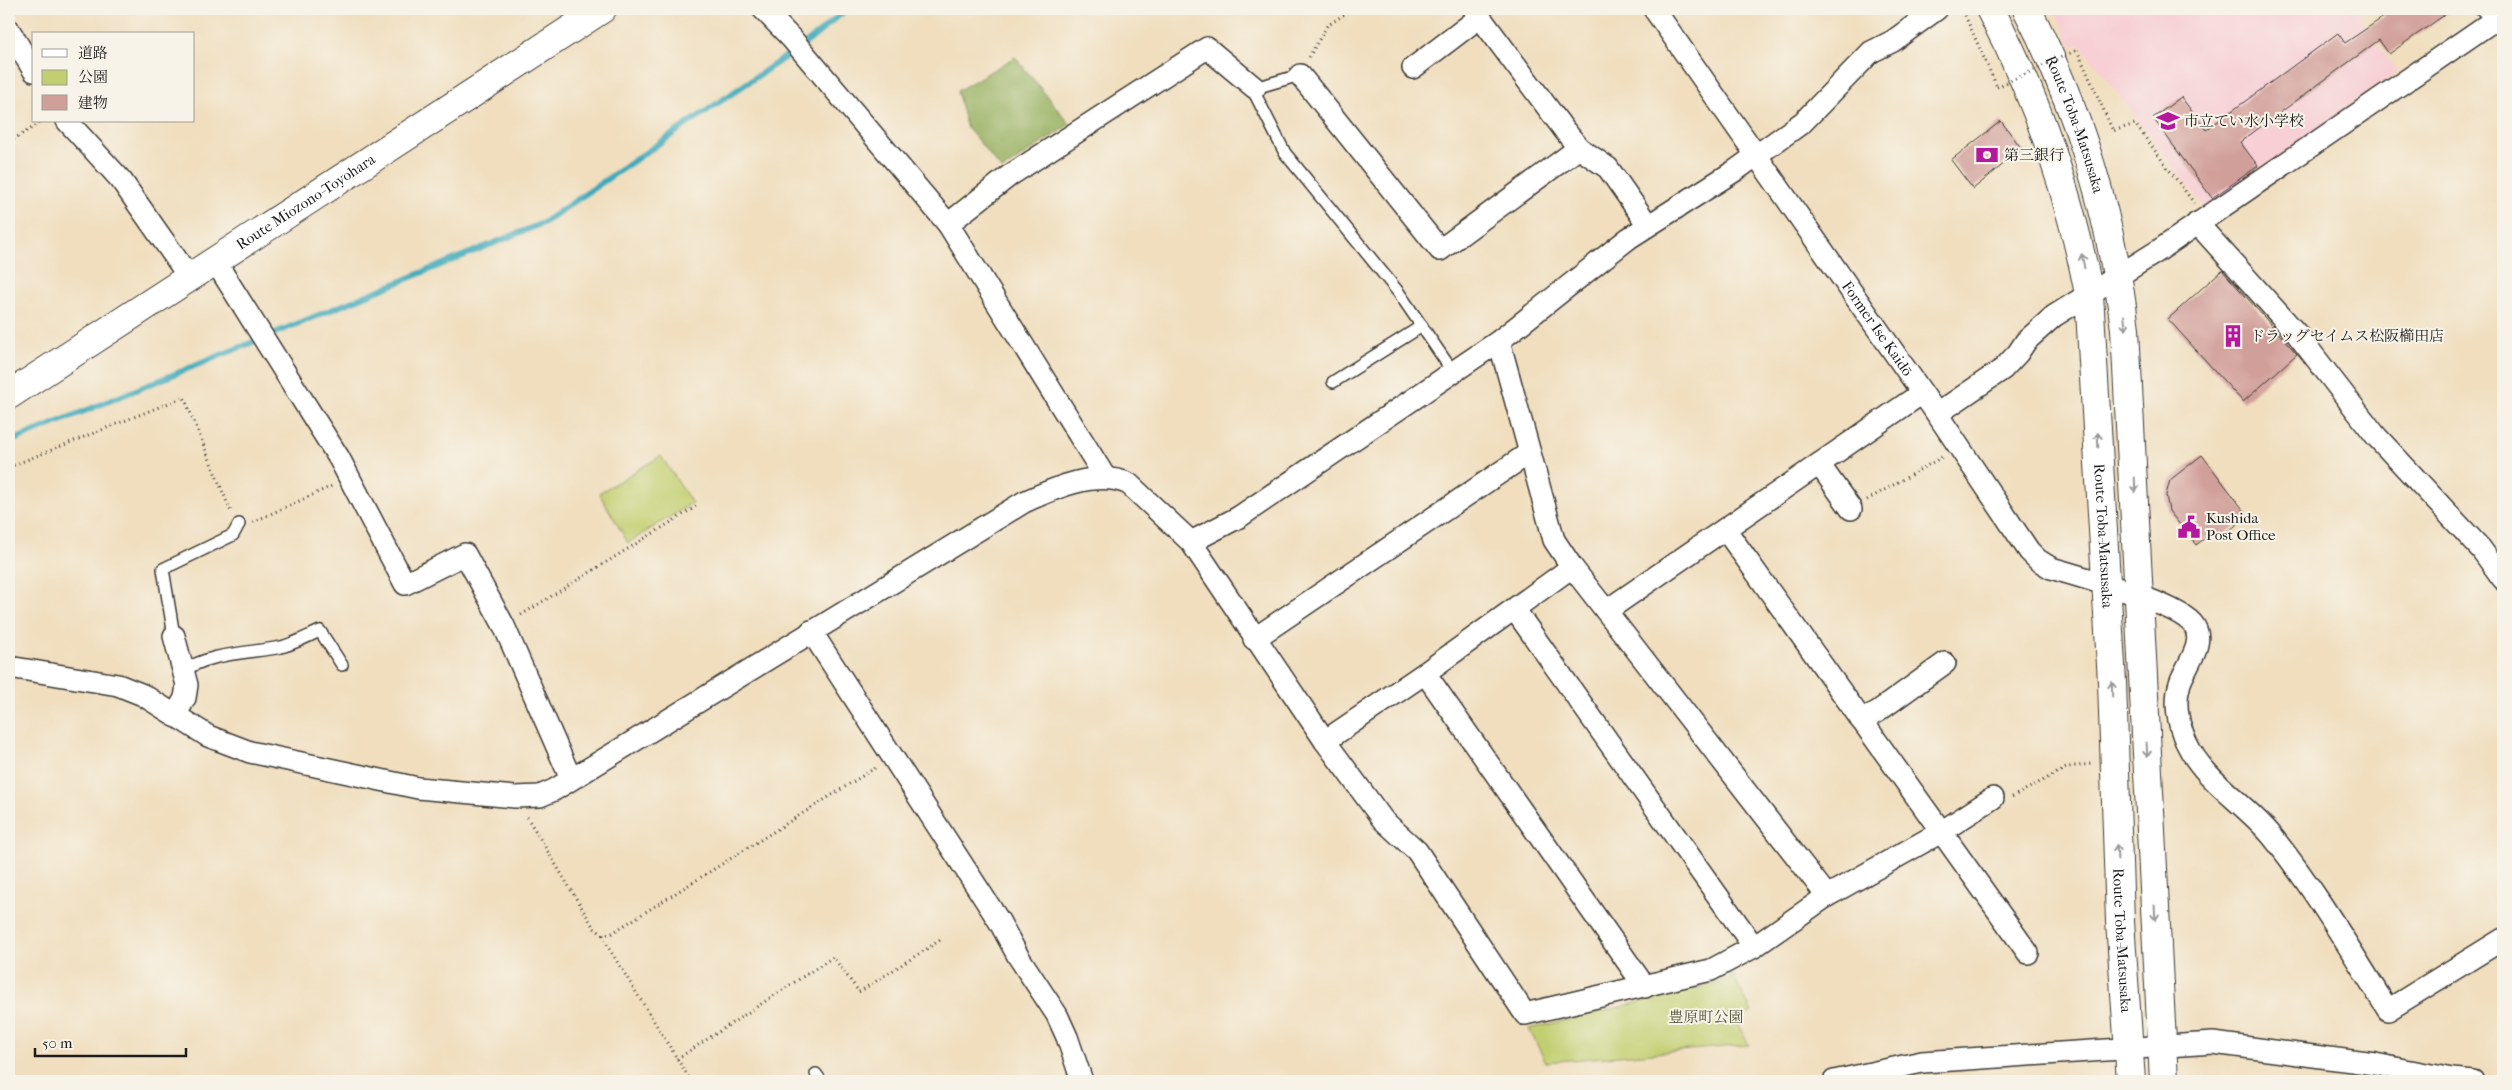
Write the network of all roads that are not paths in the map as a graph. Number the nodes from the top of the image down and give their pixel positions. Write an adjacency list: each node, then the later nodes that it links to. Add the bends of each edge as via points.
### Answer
1 (602, 9): 20 (main road, Route Miozono-Toyohara)
2 (763, 9): 18 (street, via 792,38)
3 (1654, 9): 16 (street, Former Ise Kaidō)
4 (1938, 9): 16 (street, via 1893,41 1871,52 1803,122)
5 (1990, 9): 23 (main road, Route Toba-Matsusaka, one-way to 5, via 2079,240 2046,134)
6 (2027, 9): 21 (main road, Route Toba-Matsusaka, via 2076,118 2106,216)
7 (1477, 13): 11 (street); 15 (street)
8 (2492, 16): 17 (street)
9 (9, 30): 10 (street)
10 (32, 68)
11 (1413, 68)
12 (1300, 75): 13 (lane); 15 (street, via 1440,250)
13 (1255, 88): 18 (street, via 1207,48 1009,176); 24 (lane, via 1255,94 1285,153)
14 (68, 122): 22 (street, via 121,180)
15 (1579, 148): 19 (street, via 1608,168)
16 (1755, 156): 19 (street); 29 (street, Former Ise Kaidō)
17 (2197, 223): 21 (street); 39 (street, via 2297,334 2376,436 2481,549)
18 (948, 224): 33 (street)
19 (1648, 225): 25 (street)
20 (214, 261): 22 (main road, Route Miozono-Toyohara); 55 (street, via 346,472 405,584 465,554 504,626)
21 (2118, 275): 23 (street); 41 (main road, Route Toba-Matsusaka, one-way to 41, via 2126,339)
22 (190, 277): 28 (main road, Route Miozono-Toyohara)
23 (2089, 294): 30 (street, via 2026,340 2003,368); 40 (main road, Route Toba-Matsusaka, one-way to 23)
24 (1422, 326): 26 (lane); 27 (lane)
25 (1499, 341): 26 (street); 31 (street)
26 (1453, 372): 37 (street, via 1239,517)
27 (1333, 382)
28 (9, 394)
29 (1922, 394): 30 (street, Former Ise Kaidō); 32 (street)
30 (1937, 414): 40 (street, Former Ise Kaidō, via 2029,551 2052,568)
31 (1529, 453): 38 (street, via 1554,540); 46 (street)
32 (1819, 464): 34 (street); 36 (street)
33 (1105, 477): 37 (street, via 1129,484); 44 (street, via 1052,489 1024,502)
34 (1850, 509)
35 (239, 524): 45 (lane, via 233,535 163,569)
36 (1725, 529): 43 (street); 53 (street)
37 (1191, 542): 46 (street)
38 (1572, 567): 42 (street); 43 (street)
39 (2503, 579)
40 (2106, 585): 41 (street, Former Ise Kaidō); 64 (main road, Route Toba-Matsusaka, one-way to 40, via 2120,921)
41 (2140, 597): 59 (street, Former Ise Kaidō, via 2179,614 2196,629 2197,647 2180,683 2177,708 2186,744 2221,787 2271,835 2300,873 2388,1010); 63 (main road, Route Toba-Matsusaka, one-way to 63)
42 (1515, 610): 51 (street); 60 (street)
43 (1606, 611): 58 (street)
44 (811, 631): 55 (street); 65 (street, via 1057,1015)
45 (174, 636): 50 (street)
46 (1254, 639): 54 (street)
47 (1944, 663): 53 (street)
48 (342, 665): 50 (lane, via 320,631 282,647 236,654 190,666)
49 (9, 667): 52 (street, via 118,685 143,695)
50 (183, 672): 52 (street, via 187,685 185,698)
51 (1425, 673): 54 (street); 62 (street)
52 (175, 716): 55 (street, via 208,736 250,752 418,788 515,797 540,796)
53 (1861, 720): 57 (street)
54 (1325, 740): 62 (street, via 1383,820 1418,851 1525,1014)
55 (571, 779)
56 (1993, 798): 57 (street)
57 (1941, 832): 58 (street); 61 (street)
58 (1827, 896): 60 (street)
59 (2503, 939)
60 (1754, 947): 62 (street, via 1711,970)
61 (2028, 953)
62 (1646, 987)
63 (2163, 1067): 64 (street); 67 (street, via 2213,1043 2375,1064 2452,1080)
64 (2130, 1069): 66 (street, via 1922,1062)
65 (1082, 1081)
66 (1834, 1081)
67 (2473, 1081)

